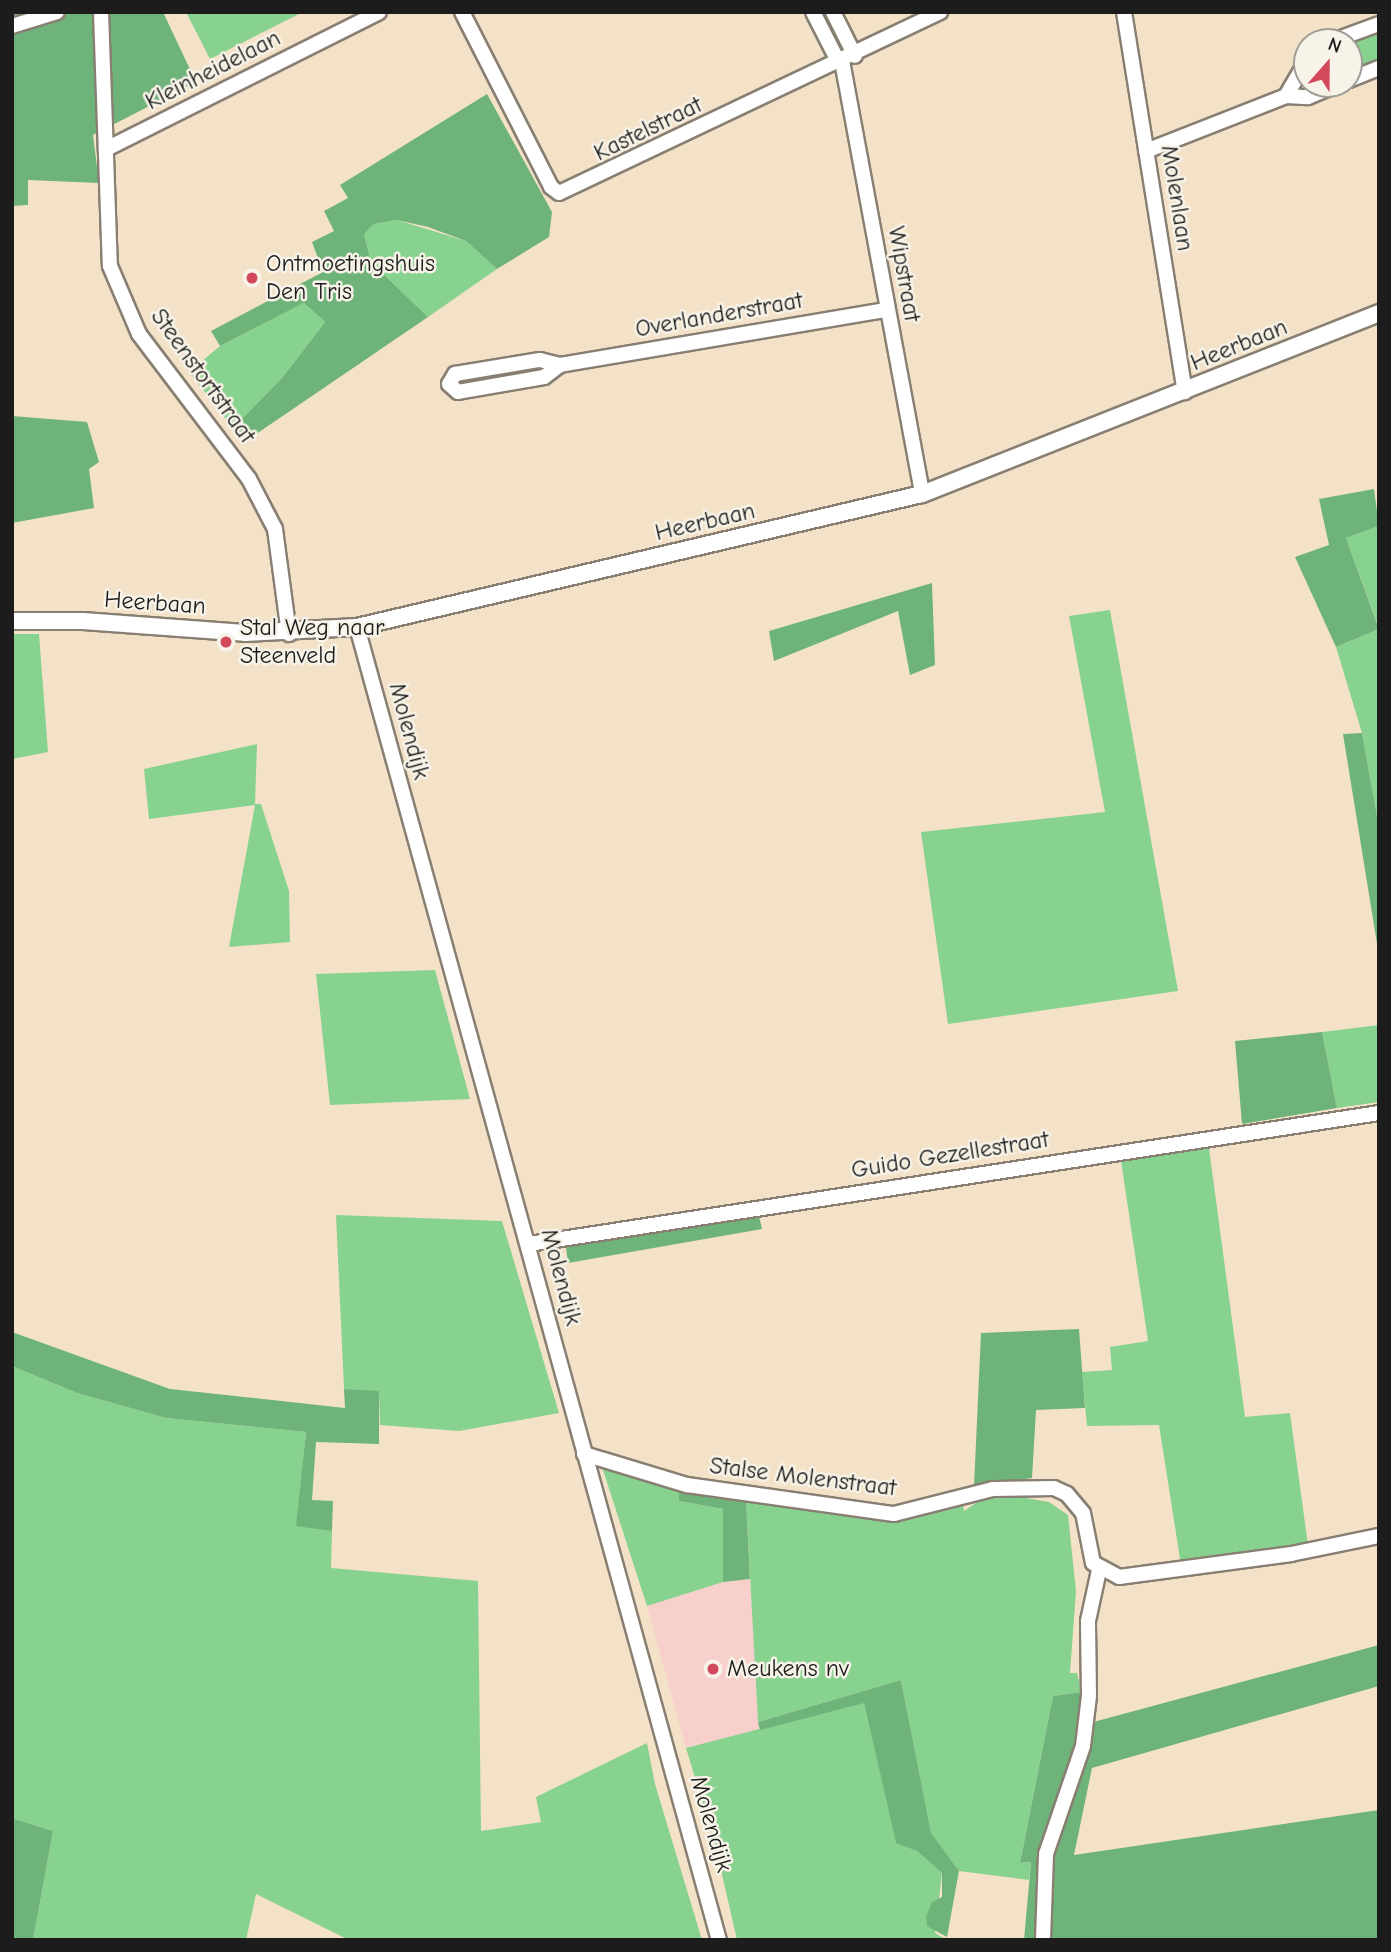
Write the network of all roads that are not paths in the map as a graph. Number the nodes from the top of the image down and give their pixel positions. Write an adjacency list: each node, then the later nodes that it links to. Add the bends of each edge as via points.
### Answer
1 (57, 12): 9 (street)
2 (101, 12): 14 (street, Steenstortstraat)
3 (379, 12): 14 (street, Kleinheidelaan)
4 (462, 12): 10 (street, Kastelstraat, via 551,187 559,194)
5 (813, 12): 10 (street, Wipstraat)
6 (833, 12): 10 (street, Wipstraat)
7 (940, 12): 10 (street, Kastelstraat)
8 (1124, 12): 15 (street, Molenlaan)
9 (12, 26)
10 (845, 59): 16 (street, Wipstraat)
11 (1293, 84): 12 (street)
12 (1286, 96): 13 (street); 15 (street)
13 (1293, 96)
14 (106, 149): 23 (street, Steenstortstraat, via 110,266 139,334 250,478 275,529)
15 (1146, 151): 19 (street, Molenlaan)
16 (886, 310): 18 (street, Overlanderstraat); 20 (street, Wipstraat)
17 (1379, 313): 19 (street, Heerbaan)
18 (560, 365): 18 (street, Overlanderstraat, via 540,360 455,374 449,384 458,392 470,390 544,377)
19 (1185, 392): 20 (street, Heerbaan)
20 (922, 494): 22 (street, Heerbaan)
21 (12, 621): 23 (street, Heerbaan)
22 (357, 627): 23 (street, Heerbaan); 25 (street, Molendijk)
23 (289, 634)
24 (1379, 1113): 25 (street, Guido Gezellestraat)
25 (530, 1244): 26 (street, Molendijk)
26 (584, 1454): 28 (street, Stalse Molenstraat, via 687,1485 894,1514 993,1489 1054,1488 1067,1494 1083,1513 1090,1553); 29 (street, Molendijk)
27 (1379, 1536): 28 (street, via 1291,1554 1119,1577)
28 (1099, 1570): 30 (street, via 1087,1621 1089,1696 1083,1746 1046,1854)
29 (719, 1940)
30 (1042, 1940)

